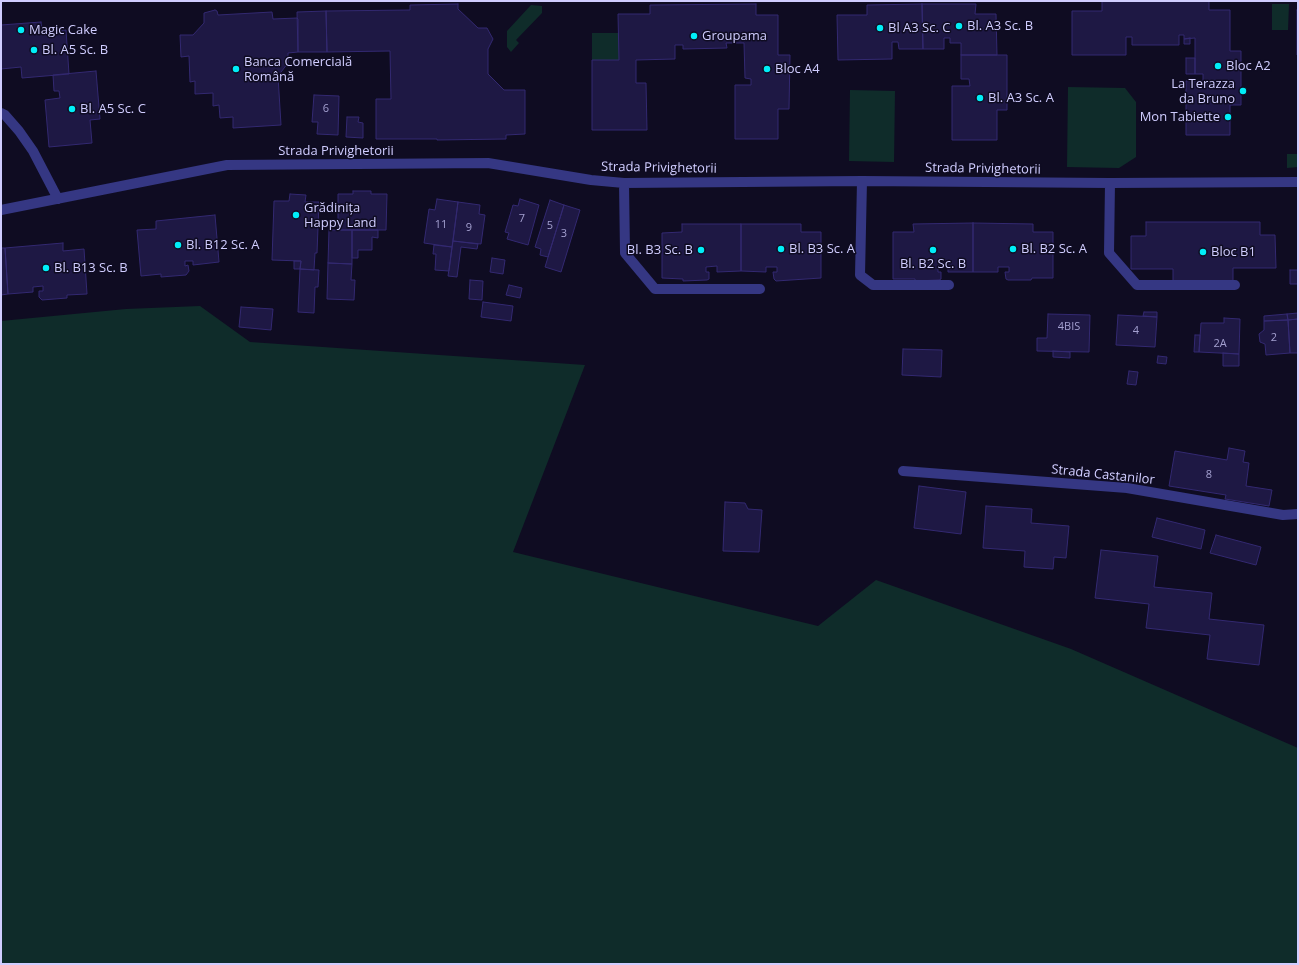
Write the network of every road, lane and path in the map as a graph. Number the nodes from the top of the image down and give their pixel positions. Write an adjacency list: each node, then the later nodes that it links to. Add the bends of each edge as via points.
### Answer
1 (1, 113): 6 (street, via 19,131 33,151)
2 (862, 181): 4 (street, Strada Privighetorii); 5 (street, Strada Privighetorii); 8 (street, via 860,275 873,284)
3 (1298, 182): 4 (street, Strada Privighetorii)
4 (1110, 183): 9 (street, via 1109,253 1137,285)
5 (624, 184): 6 (street, Strada Privighetorii, via 488,164 226,165); 10 (street, via 625,253 655,289)
6 (58, 199): 7 (street, Strada Privighetorii)
7 (1, 210)
8 (949, 285)
9 (1234, 285)
10 (760, 289)
11 (903, 471): 12 (street, Strada Castanilor, via 1127,488 1283,515)
12 (1298, 514)

